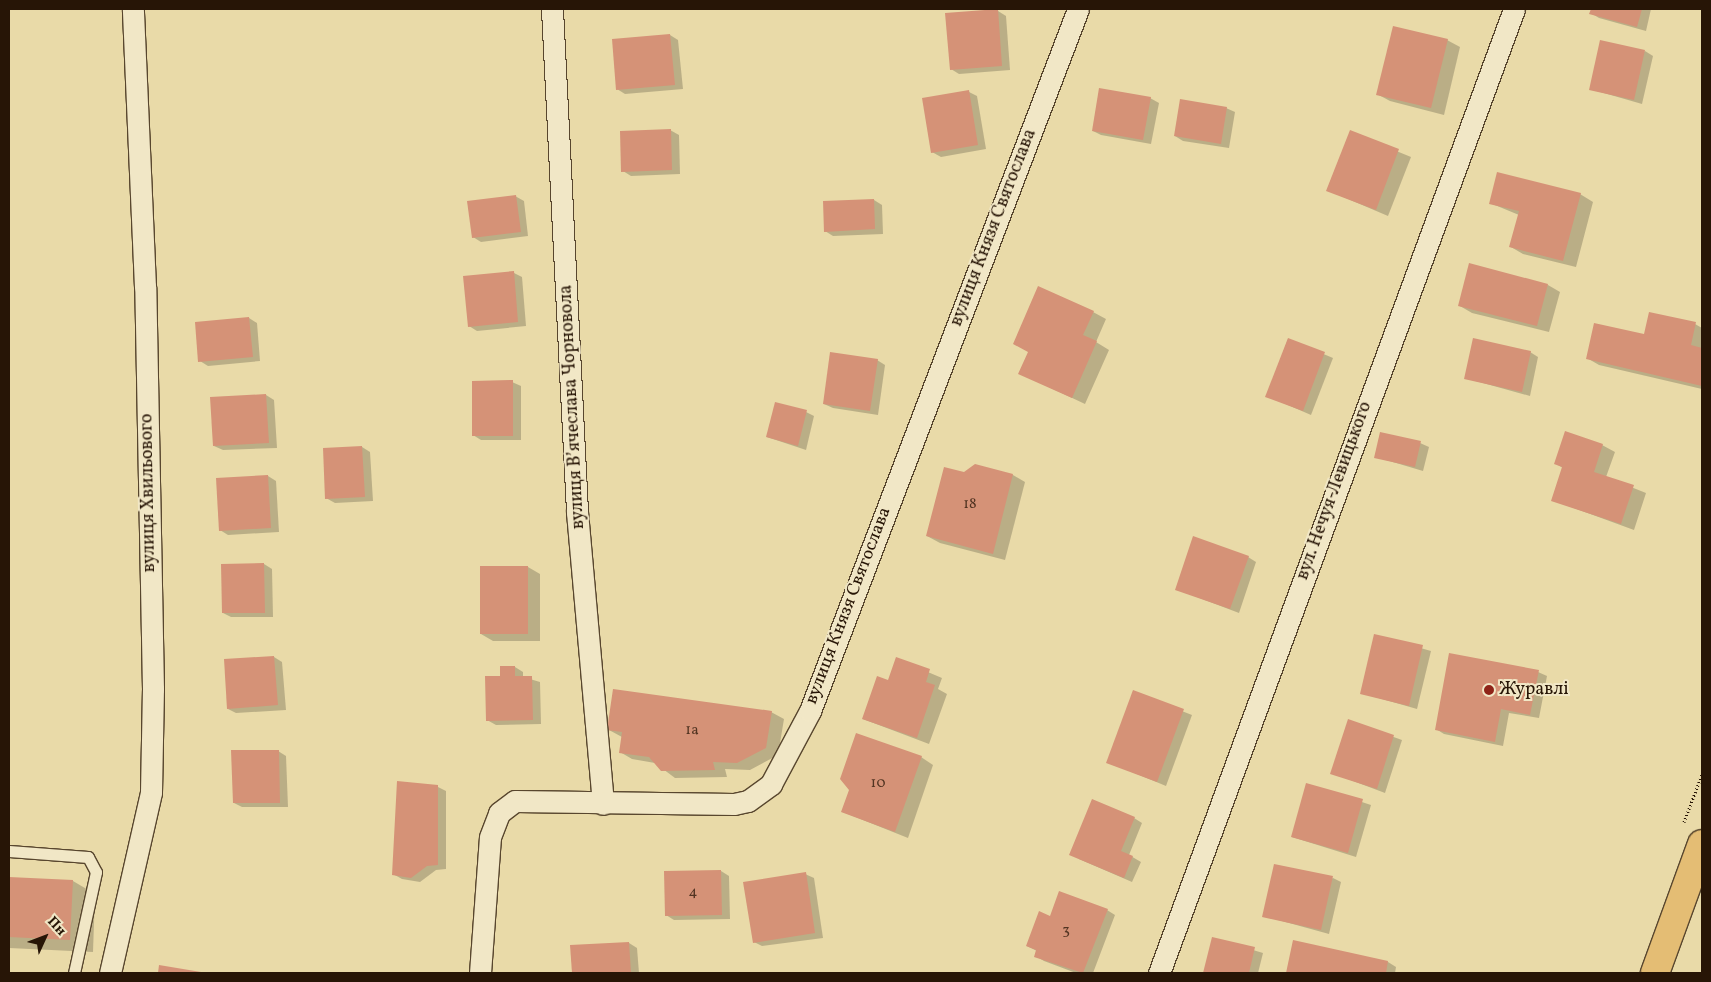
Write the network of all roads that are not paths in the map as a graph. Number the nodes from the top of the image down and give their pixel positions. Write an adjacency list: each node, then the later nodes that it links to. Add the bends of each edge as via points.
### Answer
1 (133, 9): 9 (street, вулиця Хвильового, via 146,297 151,792)
2 (552, 9): 5 (street, вулиця Вʼячеслава Чорновола, via 578,512)
3 (1078, 9): 5 (street, вулиця Князя Святослава, via 792,749 771,784 748,801 734,804)
4 (1514, 9): 11 (street, вул. Нечуя-Левицького)
5 (603, 804): 10 (street, вулиця Князя Святослава, via 516,801 500,812 490,837)
6 (1702, 844): 12 (highway)
7 (9, 851): 8 (lane, via 88,857 96,872)
8 (74, 973)
9 (110, 973)
10 (480, 973)
11 (1160, 973)
12 (1655, 973)

